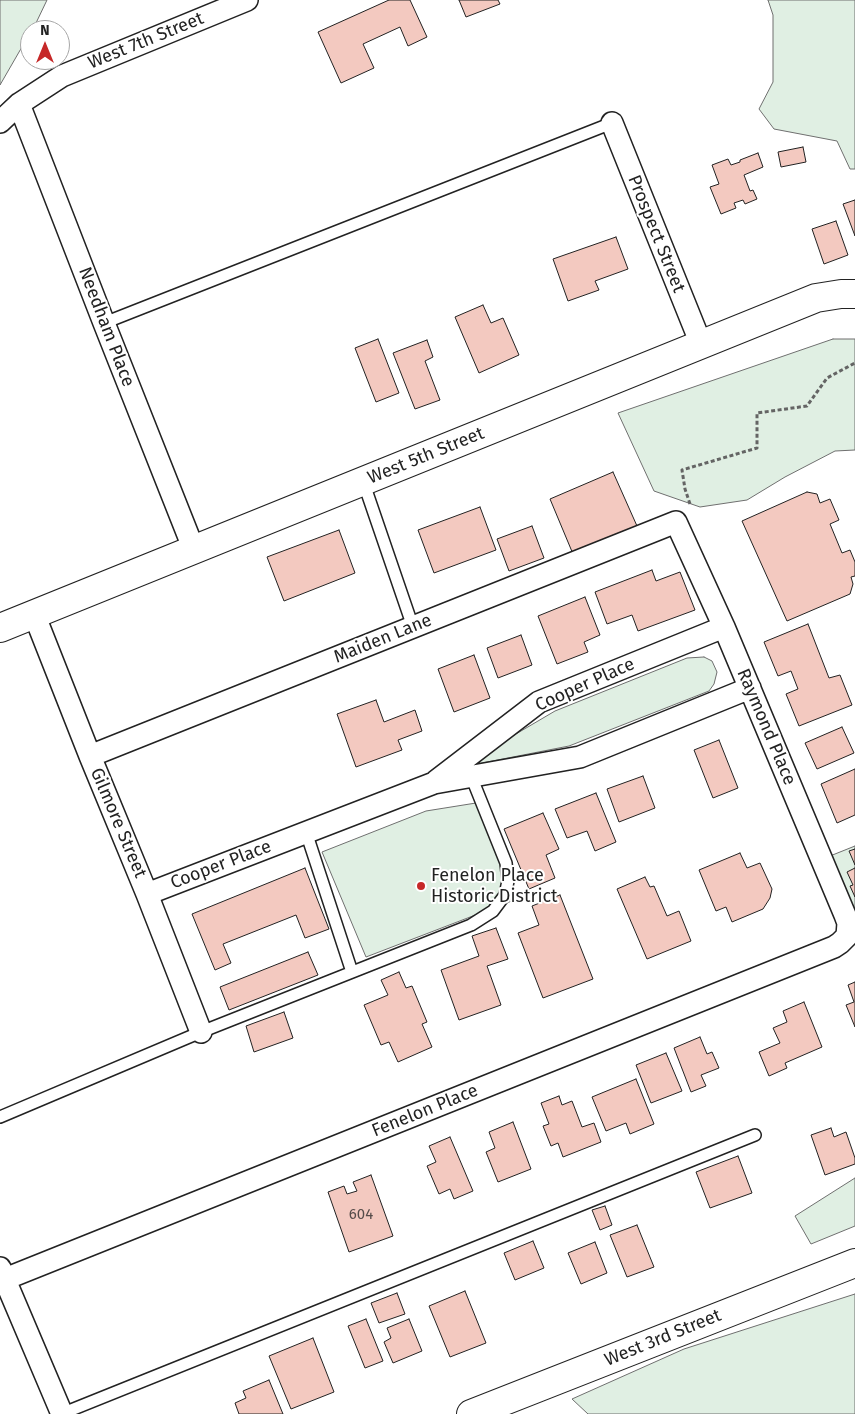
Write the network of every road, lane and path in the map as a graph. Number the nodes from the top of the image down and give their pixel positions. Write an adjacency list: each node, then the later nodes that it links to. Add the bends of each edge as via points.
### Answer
1 (247, 0): 2 (street, West 7th Street, via 62,76)
2 (20, 104): 3 (street, West 7th Street); 6 (street, Needham Place)
3 (0, 122)
4 (612, 123): 6 (lane); 7 (street, Prospect Street)
5 (855, 294): 7 (street, West 5th Street, via 816,298)
6 (104, 323): 12 (street, Needham Place)
7 (701, 344): 9 (street, West 5th Street)
8 (855, 363): 10 (path, via 827,378 807,406 757,413 757,448 682,470)
9 (363, 481): 12 (street, West 5th Street); 14 (lane)
10 (690, 506)
11 (676, 522): 14 (street, Maiden Lane); 15 (street, Raymond Place)
12 (194, 550): 13 (street, West 5th Street)
13 (34, 614): 16 (street, West 5th Street); 18 (street, Gilmore Street)
14 (412, 627): 18 (street, Maiden Lane)
15 (724, 627): 17 (street, Raymond Place); 20 (street, Cooper Place, via 539,702)
16 (0, 628)
17 (750, 688): 19 (street, Cooper Place, via 580,758); 23 (street, Raymond Place, via 845,915 848,923)
18 (90, 756): 22 (street, Gilmore Street)
19 (471, 776): 20 (street, Cooper Place); 24 (lane, via 506,863 508,881 505,895 493,912 471,924)
20 (434, 783): 21 (street, Cooper Place)
21 (306, 832): 22 (street, Cooper Place); 24 (lane)
22 (148, 894): 25 (street, Gilmore Street)
23 (846, 936): 29 (street, Fenelon Place, via 834,947)
24 (352, 972): 25 (lane)
25 (201, 1032): 26 (lane)
26 (0, 1117)
27 (755, 1135): 30 (lane)
28 (855, 1263): 31 (street, West 3rd Street)
29 (2, 1276): 30 (street)
30 (62, 1414)
31 (471, 1414)

